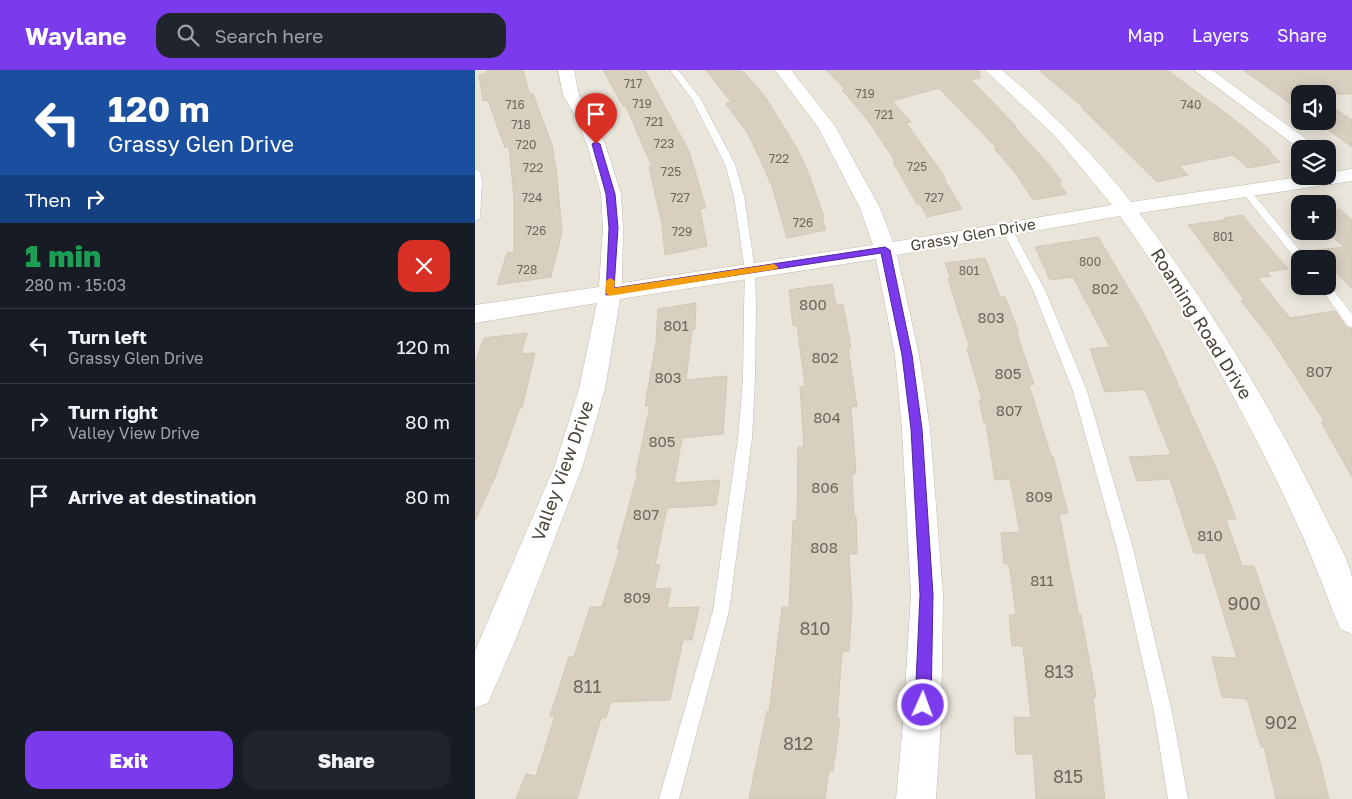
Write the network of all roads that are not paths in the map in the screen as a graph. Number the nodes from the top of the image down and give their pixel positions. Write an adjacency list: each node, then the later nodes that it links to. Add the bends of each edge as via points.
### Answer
1 (566, 70): 17 (street, Valley View Drive, via 571,95 596,144 611,194 613,228)
2 (674, 70): 16 (lane, via 696,98 730,164 739,196)
3 (783, 70): 14 (street, via 826,126 870,208)
4 (993, 70): 11 (street, Roaming Road Drive, via 1049,119)
5 (1202, 70): 6 (street)
6 (1299, 140)
7 (1336, 168): 9 (street)
8 (475, 172): 12 (lane)
9 (1350, 178): 10 (street, Grassy Glen Drive)
10 (1246, 191): 11 (street, Grassy Glen Drive); 15 (lane)
11 (1126, 208): 13 (street, Grassy Glen Drive); 21 (street, Roaming Road Drive, via 1191,303 1255,411 1298,492)
12 (475, 218)
13 (1007, 229): 14 (street, Grassy Glen Drive); 25 (lane, via 1039,290 1080,391 1125,548 1163,712)
14 (885, 250): 16 (street, Grassy Glen Drive); 24 (street, via 907,355 916,429 927,595 923,724)
15 (1295, 250)
16 (750, 271): 17 (street, Grassy Glen Drive); 23 (lane, via 745,439 721,611)
17 (609, 292): 19 (street, Grassy Glen Drive); 22 (street, Valley View Drive, via 592,389 569,465)
18 (1331, 295): 20 (lane)
19 (475, 314)
20 (1352, 323)
21 (1352, 617)
22 (475, 690)
23 (669, 799)
24 (916, 799)
25 (1178, 799)

